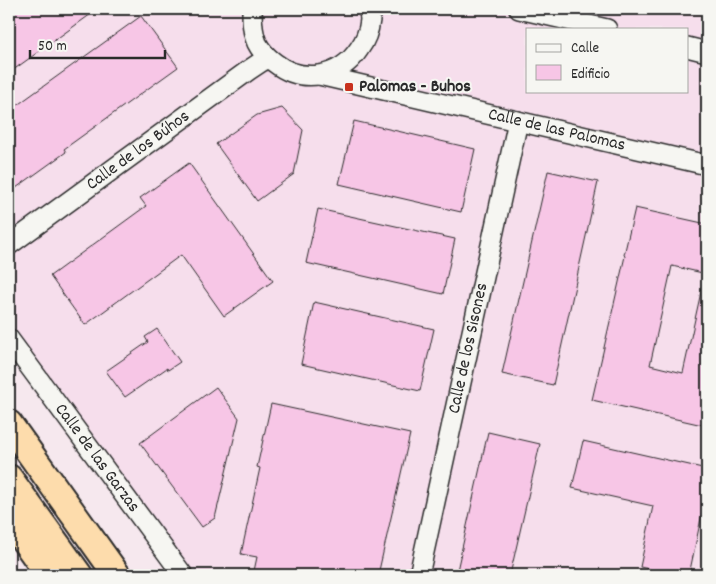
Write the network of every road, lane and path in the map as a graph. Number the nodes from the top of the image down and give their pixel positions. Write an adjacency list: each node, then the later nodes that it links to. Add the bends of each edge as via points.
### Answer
1 (239, 9): 4 (street)
2 (368, 9): 9 (street, via 370,21 365,41 354,57 338,69)
3 (519, 9): 5 (street)
4 (252, 17): 8 (street, via 257,43)
5 (603, 28)
6 (688, 47): 7 (street)
7 (707, 52)
8 (268, 58): 9 (street, Calle de las Palomas, via 283,69 300,75); 12 (street, Calle de los Búhos)
9 (319, 76): 10 (street, Calle de las Palomas)
10 (518, 121): 11 (street, Calle de las Palomas); 21 (street, Calle de los Sisones)
11 (707, 165)
12 (9, 245)
13 (9, 340): 20 (street, Calle de las Garzas)
14 (9, 424): 19 (highway)
15 (9, 478): 18 (highway)
16 (9, 519): 17 (highway)
17 (49, 575)
18 (78, 575)
19 (117, 575)
20 (183, 575)
21 (420, 575)

